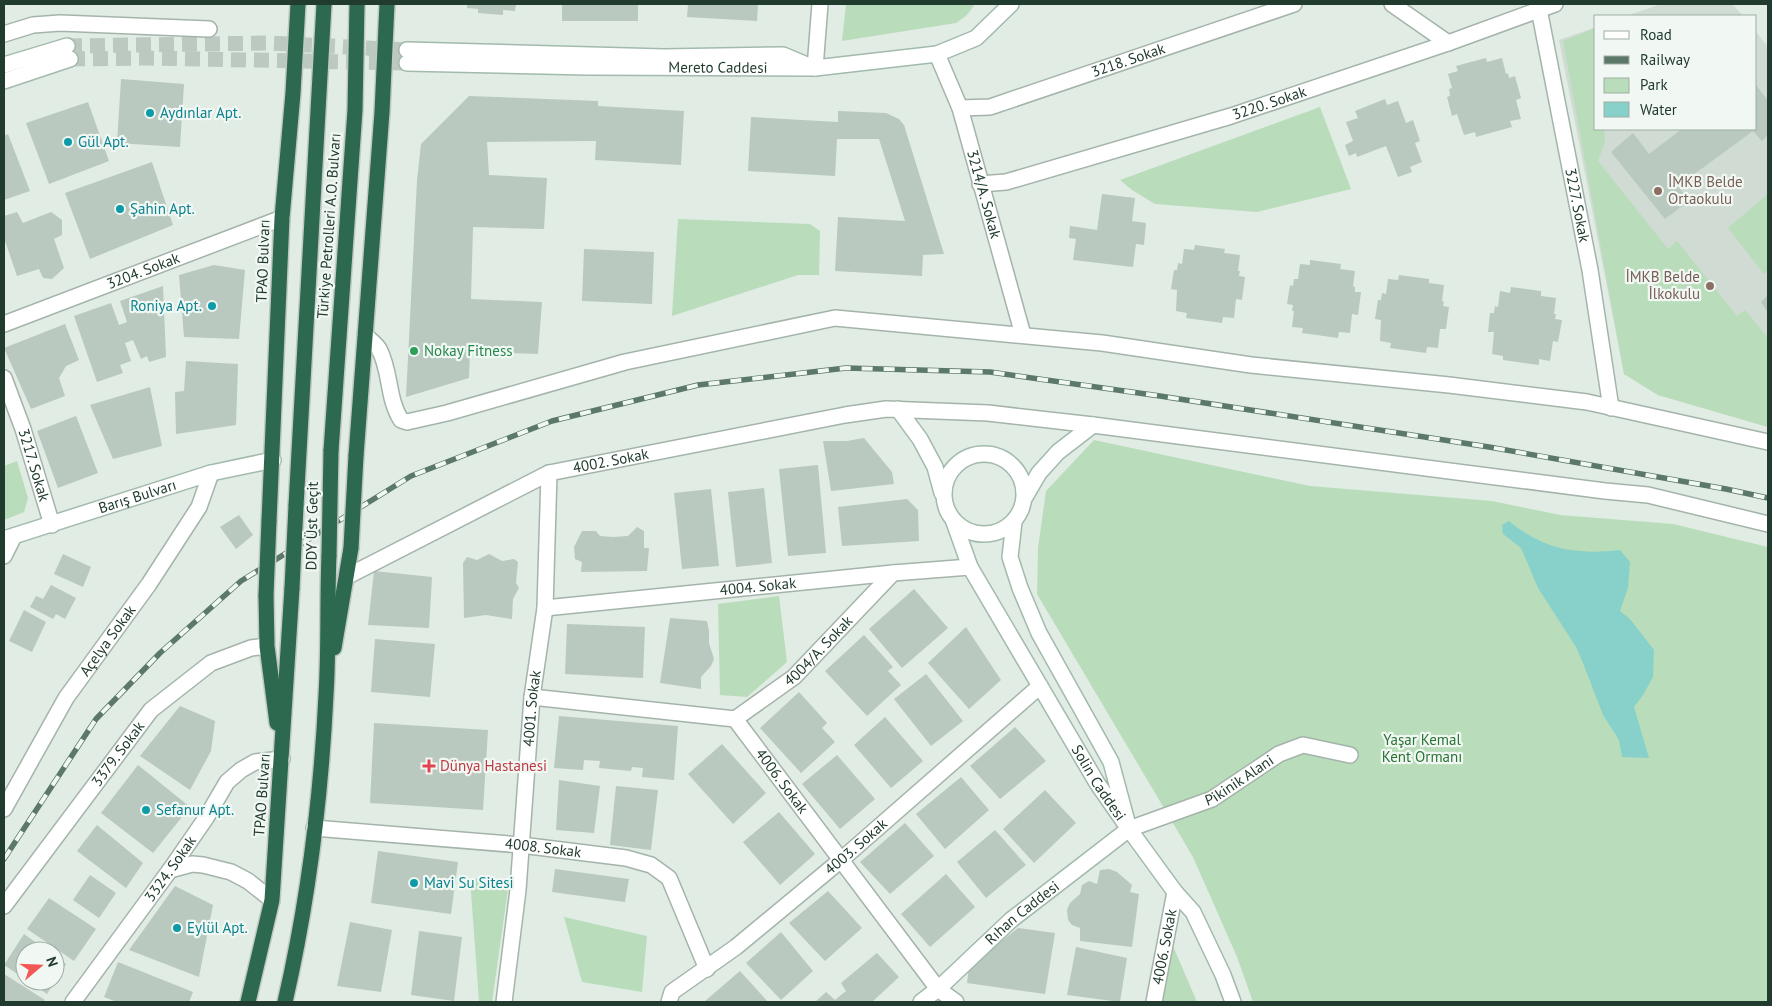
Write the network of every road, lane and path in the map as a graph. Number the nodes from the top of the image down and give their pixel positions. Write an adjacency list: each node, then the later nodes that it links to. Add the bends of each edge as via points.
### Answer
1 (298, 4): 21 (highway, TPAO Bulvarı)
2 (324, 4): 45 (highway, DDY Üst Geçit, bridge)
3 (357, 4): 30 (highway, Türkiye Petrolleri A.O. Bulvarı, via 355,110)
4 (387, 4): 23 (highway)
5 (820, 4): 17 (street)
6 (1010, 4): 14 (street, Mereto Caddesi, via 976,38)
7 (1294, 4): 19 (street, 3218. Sokak, via 990,107)
8 (1392, 4): 13 (street)
9 (1555, 4): 10 (street, 3220. Sokak)
10 (1539, 6): 13 (street, 3220. Sokak); 26 (street, 3227. Sokak, via 1590,270)
11 (5, 28): 12 (street, via 60,23)
12 (209, 29)
13 (1448, 44): 20 (street, 3220. Sokak, via 1222,119 1006,182)
14 (937, 54): 17 (street, Mereto Caddesi); 19 (street, 3214/A. Sokak)
15 (407, 56): 17 (street, Mereto Caddesi, via 589,67)
16 (4, 65): 18 (street, via 68,52)
17 (815, 68)
18 (4, 81)
19 (960, 108): 20 (street, 3214/A. Sokak)
20 (980, 184): 24 (street, 3214/A. Sokak)
21 (282, 218): 22 (street, 3204. Sokak); 31 (highway, TPAO Bulvarı)
22 (4, 324)
23 (365, 335): 24 (street, via 378,348 396,412 400,420 407,422 625,362 835,318); 44 (highway, bridge, via 351,548)
24 (1023, 335): 26 (street, via 1102,342 1251,365 1587,402)
25 (4, 378): 39 (street, 3217. Sokak)
26 (1611, 408): 29 (street)
27 (898, 409): 28 (street, 4002. Sokak, via 988,413); 33 (street, 4002. Sokak, via 845,415); 34 (street, via 935,467)
28 (1093, 425): 35 (street, via 1058,452 1039,473); 38 (street, 4002. Sokak, via 1648,495)
29 (1768, 442)
30 (330, 451): 49 (highway, DDY Üst Geçit, bridge)
31 (273, 460): 32 (street, Barış Bulvarı); 47 (highway, TPAO Bulvarı, bridge, via 266,595)
32 (212, 473): 39 (street, Barış Bulvarı); 54 (street, Açelya Sokak, via 199,507 149,584 66,698)
33 (549, 473): 44 (street, 4002. Sokak); 46 (street, 4001. Sokak)
34 (943, 498): 35 (street, via 944,484 958,462 970,455 984,453 997,455 1018,472 1024,484); 36 (street)
35 (1024, 498): 37 (street)
36 (954, 522): 37 (street, via 977,534 1004,530); 42 (street, Solin Caddesi)
37 (1014, 522): 56 (street, Solin Caddesi, via 1010,556 1020,588 1039,633 1111,762)
38 (1768, 524)
39 (52, 525): 40 (street, Barış Bulvarı)
40 (9, 538): 41 (street)
41 (4, 556)
42 (970, 566): 43 (street, 4004. Sokak); 48 (street, Solin Caddesi)
43 (892, 573): 46 (street, 4004. Sokak); 51 (street, 4004/A. Sokak, via 794,677)
44 (346, 577): 49 (highway)
45 (292, 588): 53 (highway, TPAO Bulvarı)
46 (545, 608): 50 (street, 4001. Sokak)
47 (267, 646): 53 (highway); 62 (street, 3379. Sokak, via 251,648 211,663 152,710)
48 (1040, 686): 56 (street, Solin Caddesi, via 1097,783); 58 (street, 4003. Sokak)
49 (326, 694): 55 (highway)
50 (532, 697): 51 (street); 57 (street, 4001. Sokak)
51 (735, 719): 58 (street, 4006. Sokak)
52 (1350, 755): 56 (street, Pikinik Alani, via 1304,745 1279,754 1212,798)
53 (282, 759): 59 (street, 3324. Sokak, via 255,762 227,782); 61 (highway, TPAO Bulvarı)
54 (4, 809)
55 (314, 828): 57 (street, 4008. Sokak); 67 (highway, via 304,909)
56 (1129, 829): 60 (street); 64 (street, Rıhan Caddesi, via 1010,920)
57 (522, 845): 63 (street, 4008. Sokak, via 651,864 668,878); 68 (street, 4001. Sokak)
58 (841, 860): 63 (street, 4003. Sokak); 64 (street, 4006. Sokak)
59 (170, 870): 61 (street, via 203,864 231,872); 65 (street, 3324. Sokak)
60 (1175, 892): 72 (street, 4006. Sokak); 73 (street, via 1193,912)
61 (272, 900): 66 (highway, TPAO Bulvarı)
62 (4, 906)
63 (707, 969): 69 (street, 4003. Sokak, via 672,992)
64 (938, 989): 70 (street, Rıhan Caddesi); 71 (street, 4006. Sokak)
65 (73, 1002)
66 (248, 1002)
67 (285, 1002)
68 (504, 1002)
69 (669, 1002)
70 (921, 1002)
71 (956, 1002)
72 (1154, 1002)
73 (1233, 1002)

